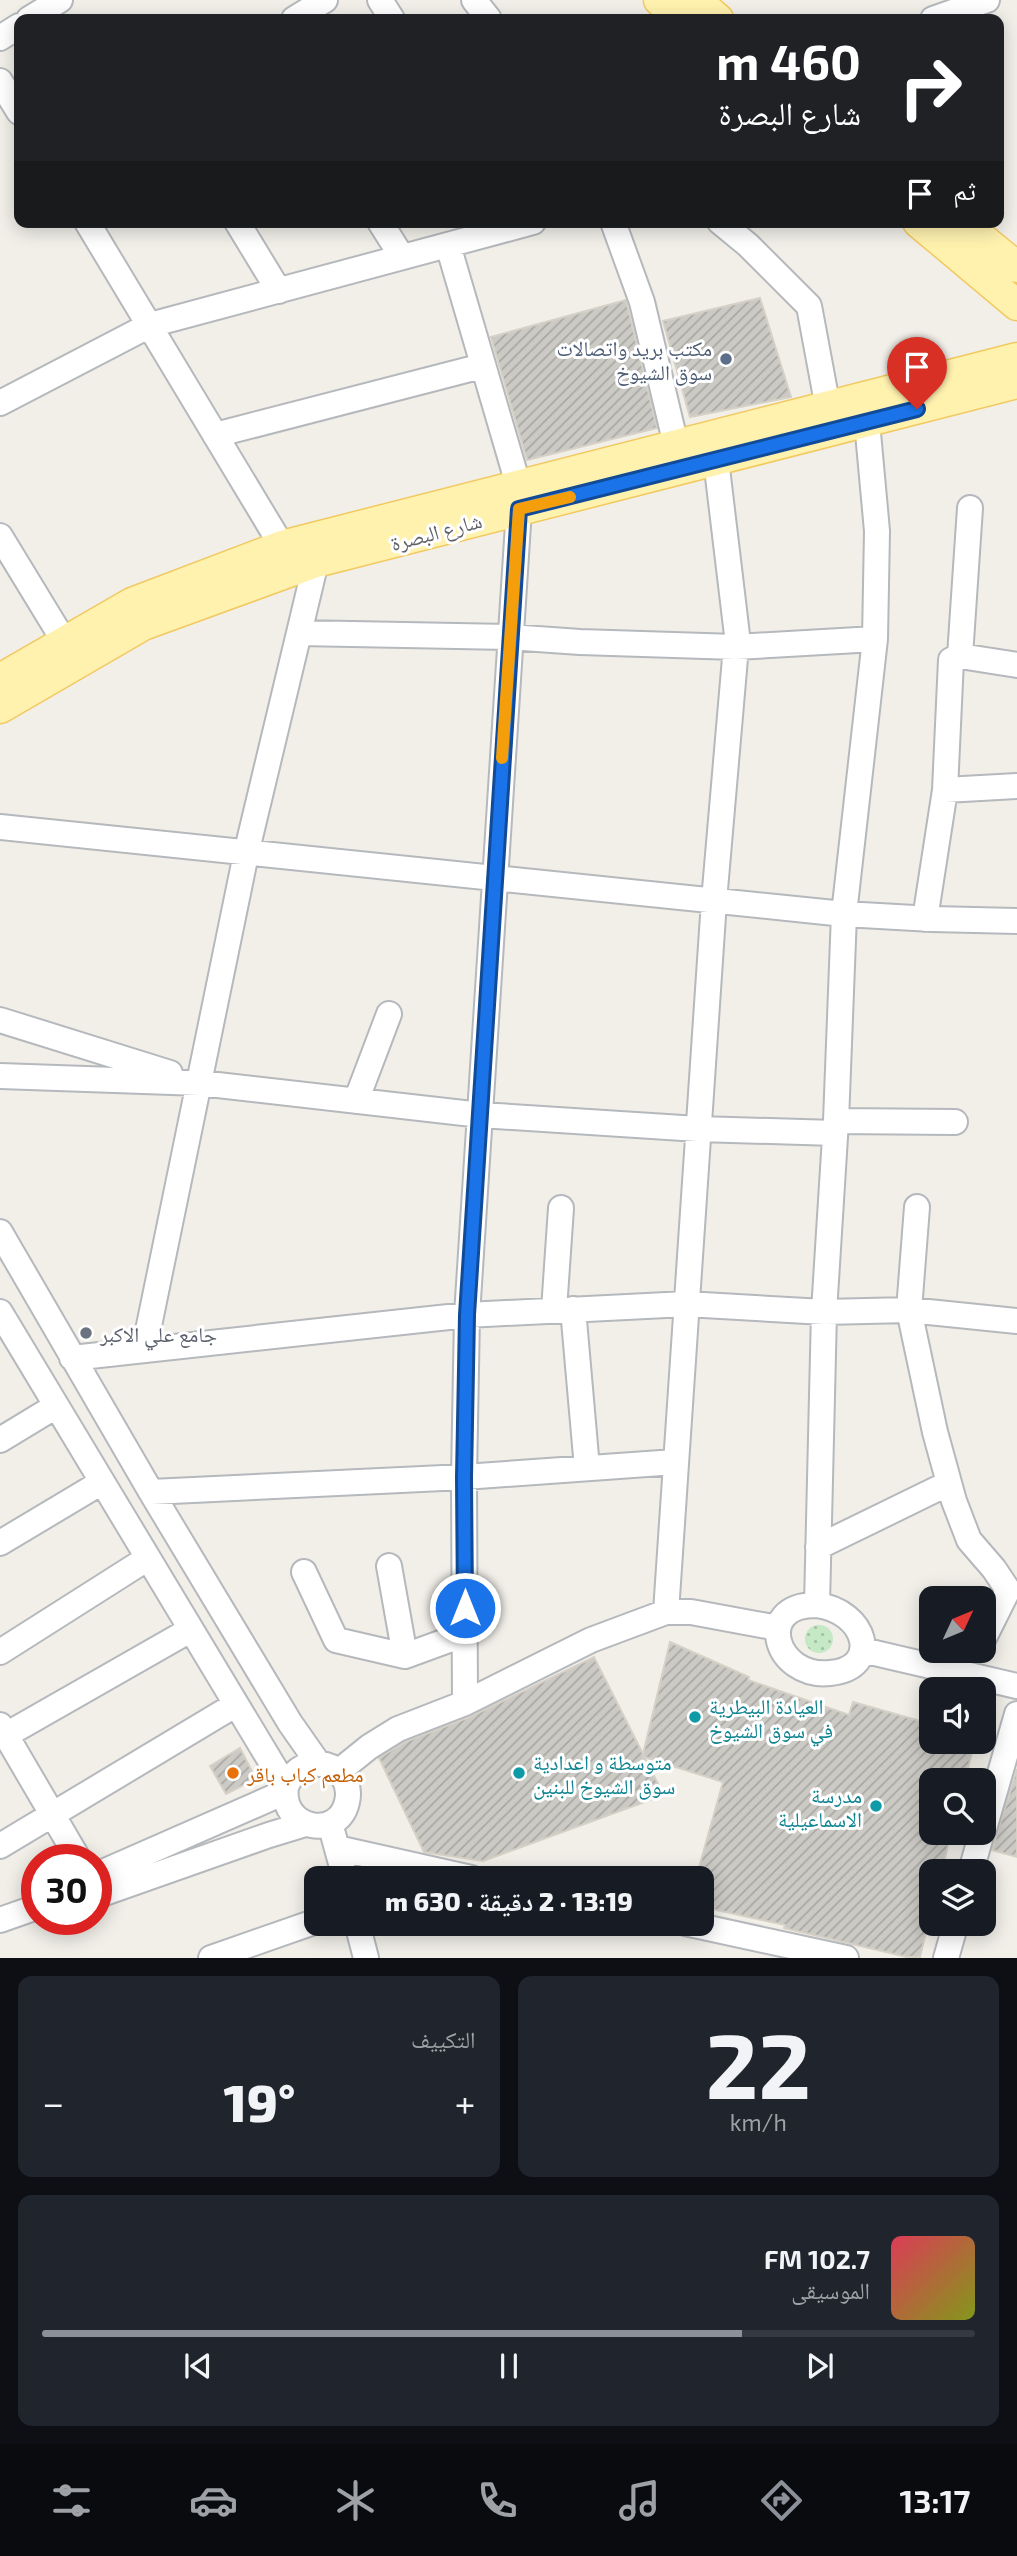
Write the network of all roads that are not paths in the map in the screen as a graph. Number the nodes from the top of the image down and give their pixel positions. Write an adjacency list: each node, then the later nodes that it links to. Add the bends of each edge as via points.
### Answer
1 (60, 0): 7 (street)
2 (325, 0): 8 (street)
3 (474, 0): 9 (street)
4 (659, 0): 10 (main road)
5 (696, 0): 11 (main road)
6 (988, 0): 12 (street)
7 (37, 14)
8 (302, 14)
9 (485, 14)
10 (674, 14)
11 (712, 14)
12 (947, 14)
13 (0, 81): 14 (street)
14 (14, 104)
15 (91, 228): 28 (street)
16 (241, 228): 26 (street)
17 (384, 228): 24 (street)
18 (507, 228): 23 (street)
19 (615, 228): 36 (street, via 642,302)
20 (727, 228): 33 (street, via 809,306)
21 (925, 228): 27 (main road)
22 (969, 228): 25 (main road)
23 (448, 245): 24 (street); 30 (street)
24 (402, 257): 26 (street)
25 (1017, 267)
26 (279, 290): 28 (street)
27 (1017, 305)
28 (150, 325): 32 (street); 35 (street)
29 (1017, 358): 33 (main road, شارع البصرة)
30 (482, 366): 35 (street); 38 (street)
31 (1017, 383): 34 (main road, شارع البصرة)
32 (0, 403)
33 (828, 408): 36 (main road, شارع البصرة)
34 (867, 422): 37 (main road, شارع البصرة); 45 (street, via 877,531)
35 (215, 435): 41 (street)
36 (676, 445): 38 (main road, شارع البصرة)
37 (716, 460): 38 (main road, شارع البصرة); 47 (street)
38 (518, 497): 41 (main road, شارع البصرة); 44 (street)
39 (970, 508): 48 (street)
40 (0, 536): 42 (street)
41 (297, 559): 43 (street); 46 (main road, شارع البصرة, via 132,603); 51 (main road, شارع البصرة, via 143,625)
42 (8, 569): 46 (street)
43 (299, 633): 44 (street); 55 (street)
44 (509, 637): 47 (street); 56 (street)
45 (875, 639): 47 (street); 58 (street)
46 (64, 641): 50 (main road, شارع البصرة)
47 (736, 647): 57 (street)
48 (960, 656): 49 (street); 53 (street, via 951,660)
49 (1017, 665)
50 (0, 679)
51 (0, 708)
52 (1015, 787): 53 (street)
53 (945, 790): 59 (street)
54 (0, 827): 55 (street)
55 (246, 854): 56 (street); 64 (street)
56 (496, 877): 57 (street); 66 (street)
57 (714, 901): 58 (street); 69 (street)
58 (844, 914): 59 (street); 68 (street)
59 (925, 919): 60 (street)
60 (1017, 921)
61 (389, 1014): 65 (street)
62 (0, 1020): 64 (street)
63 (0, 1076): 64 (street)
64 (200, 1083): 65 (street); 80 (street)
65 (356, 1101): 66 (street)
66 (481, 1115): 69 (street); 77 (street)
67 (955, 1122): 68 (street)
68 (835, 1127): 69 (street); 76 (street)
69 (698, 1129): 73 (street)
70 (917, 1207): 75 (street)
71 (561, 1208): 74 (street)
72 (0, 1232): 81 (street)
73 (686, 1304): 74 (street); 76 (street); 84 (street)
74 (564, 1310): 77 (street); 85 (street)
75 (909, 1310): 76 (street); 78 (street); 88 (street)
76 (824, 1312): 91 (street)
77 (467, 1315): 80 (street); 86 (street)
78 (1017, 1321)
79 (4, 1328): 82 (street)
80 (145, 1350): 81 (street)
81 (77, 1365): 82 (street); 89 (street)
82 (53, 1399): 83 (street); 87 (street)
83 (0, 1440)
84 (675, 1462): 85 (street); 97 (street)
85 (587, 1468): 86 (street)
86 (464, 1477): 89 (street); 101 (street)
87 (102, 1482): 90 (street); 92 (street)
88 (949, 1483): 91 (street); 95 (street, via 969,1539)
89 (151, 1492): 112 (street, via 290,1723)
90 (0, 1543)
91 (818, 1547): 96 (street)
92 (148, 1558): 100 (street); 103 (street)
93 (389, 1566): 104 (street)
94 (304, 1572): 104 (street, via 336,1640)
95 (1012, 1592): 98 (street)
96 (817, 1605): 99 (street, via 793,1610); 102 (street, via 850,1618 861,1635)
97 (666, 1612): 99 (street, via 691,1612); 108 (street, via 591,1640)
98 (996, 1618)
99 (778, 1628): 102 (street, via 778,1643 785,1656 812,1672 846,1668)
100 (190, 1630): 109 (street); 111 (street)
101 (465, 1634): 104 (street); 108 (street)
102 (862, 1650): 106 (street)
103 (0, 1652)
104 (405, 1656)
105 (969, 1663): 106 (street)
106 (963, 1673): 107 (street)
107 (1017, 1686)
108 (465, 1703): 112 (street, via 398,1729)
109 (236, 1705): 114 (street); 115 (street)
110 (1017, 1714): 113 (street)
111 (4, 1738): 115 (street)
112 (328, 1768): 114 (street, via 309,1764 294,1772); 116 (street, via 345,1782 348,1794 346,1806)
113 (996, 1786)
114 (286, 1789): 117 (street, via 290,1811); 123 (street)
115 (54, 1814): 118 (street); 119 (street)
116 (331, 1823): 117 (street); 120 (street)
117 (305, 1824): 124 (street)
118 (70, 1844)
119 (0, 1846)
120 (337, 1848): 121 (street); 122 (street)
121 (342, 1866)
122 (417, 1866)
123 (112, 1868)
124 (112, 1890)
125 (21, 1913): 126 (street)
126 (0, 1920)
127 (304, 1926): 133 (street)
128 (714, 1931): 131 (street)
129 (360, 1936): 132 (street)
130 (952, 1936): 136 (street)
131 (778, 1950): 135 (street)
132 (366, 1957): 134 (street)
133 (211, 1958)
134 (372, 1958)
135 (846, 1958)
136 (946, 1958)

